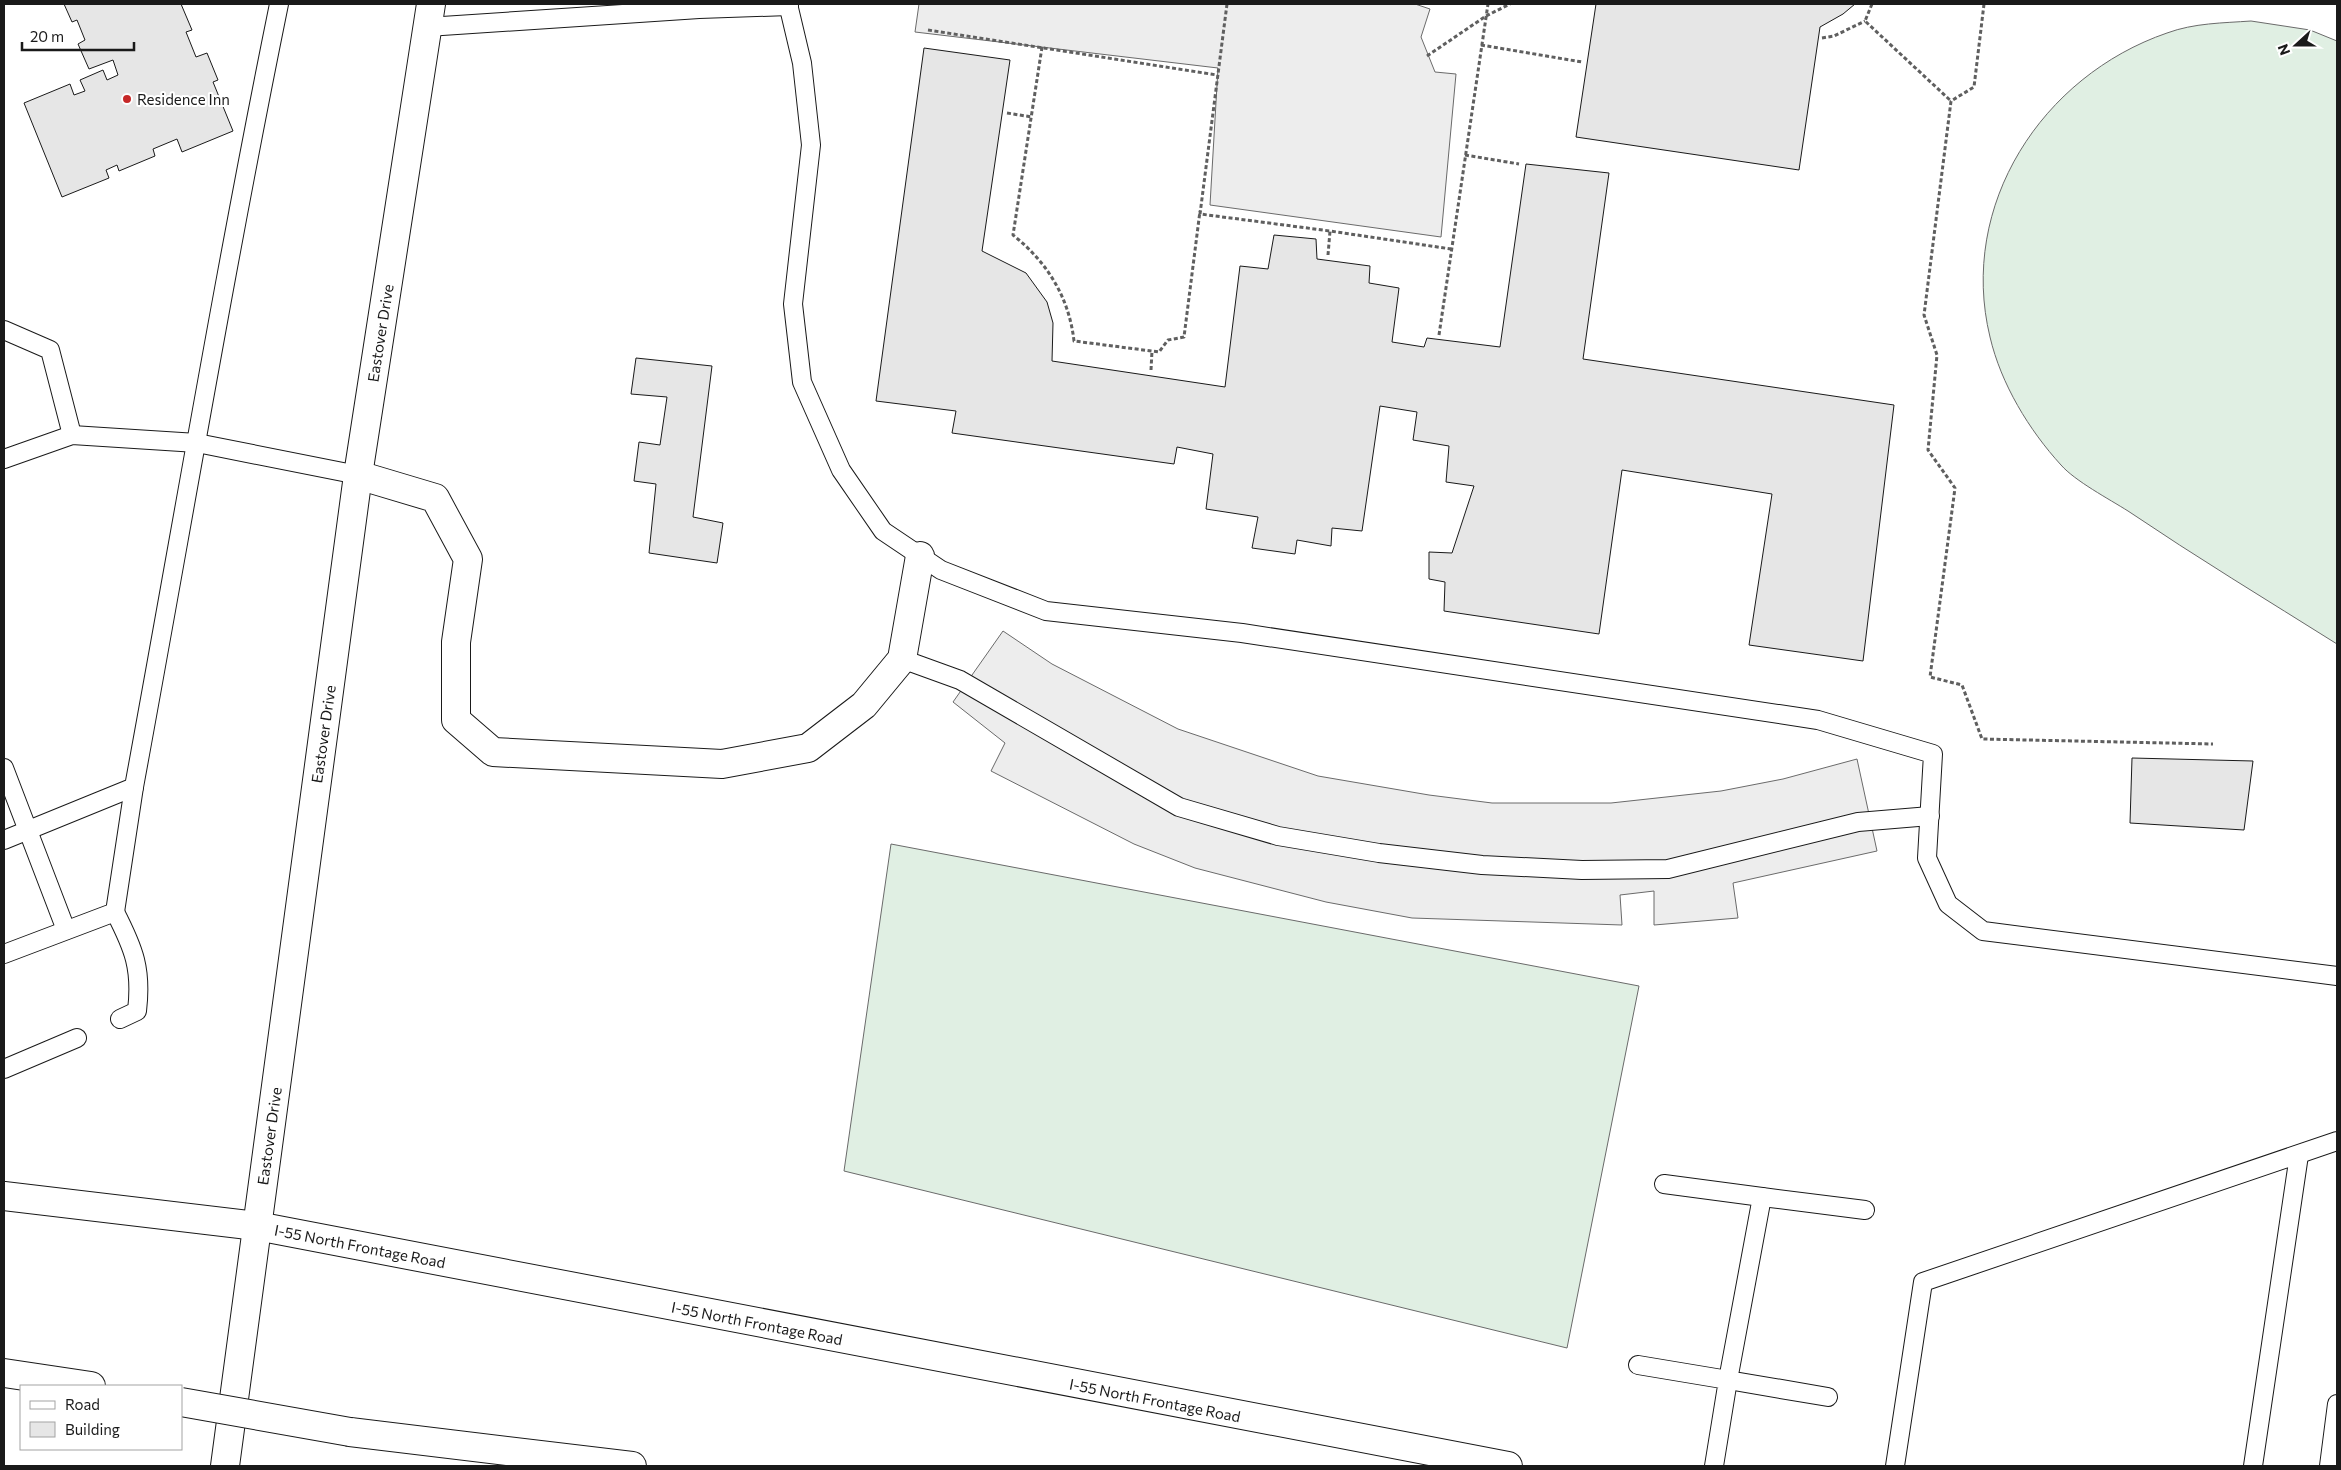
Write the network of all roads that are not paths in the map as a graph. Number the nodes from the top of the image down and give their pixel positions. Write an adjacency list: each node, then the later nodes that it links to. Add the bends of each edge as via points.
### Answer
1 (279, 4): 6 (lane, via 236,216)
2 (789, 5): 3 (lane); 9 (lane, via 802,63 811,145 792,304 802,382 841,470 883,531)
3 (429, 16): 8 (main road, Eastover Drive)
4 (4, 330): 5 (lane, via 50,350)
5 (72, 435): 6 (lane); 7 (lane)
6 (197, 443): 8 (lane); 12 (lane)
7 (4, 459)
8 (358, 474): 10 (main road, via 435,498 468,559 456,642 456,720 493,752 722,764 808,748 864,705); 29 (main road, Eastover Drive)
9 (920, 556): 10 (main road); 13 (lane, via 941,570 1046,611 1242,633 1818,720 1933,754)
10 (902, 659): 13 (lane, via 960,680 1179,807 1278,836 1379,853 1582,870 1668,869 1858,822)
11 (4, 768): 14 (lane)
12 (134, 787): 14 (lane); 16 (lane)
13 (1930, 816): 19 (lane, via 1927,858 1944,896 1948,904 1984,931)
14 (28, 830): 15 (lane); 17 (lane)
15 (4, 840)
16 (115, 912): 17 (lane); 20 (lane, via 131,945 140,984 138,1011)
17 (66, 930): 18 (lane)
18 (4, 954)
19 (2337, 976)
20 (120, 1019)
21 (76, 1038): 22 (lane)
22 (4, 1070)
23 (2337, 1141): 24 (lane)
24 (2298, 1154): 43 (lane, via 1923,1282); 44 (lane)
25 (1664, 1184): 27 (lane)
26 (4, 1196): 29 (main road, I-55 North Frontage Road)
27 (1762, 1197): 28 (lane); 34 (lane)
28 (1865, 1210)
29 (257, 1226): 39 (main road, Eastover Drive); 41 (main road, I-55 North Frontage Road)
30 (1638, 1365): 34 (lane)
31 (4, 1369): 33 (main road)
32 (4, 1373): 33 (main road)
33 (45, 1379): 35 (main road)
34 (1728, 1380): 36 (lane); 42 (lane)
35 (84, 1385)
36 (1828, 1397)
37 (182, 1402): 40 (main road, bridge, via 350,1432)
38 (2337, 1404): 45 (lane)
39 (225, 1466)
40 (632, 1466)
41 (1508, 1466)
42 (1714, 1466)
43 (1895, 1466)
44 (2253, 1466)
45 (2329, 1466)

